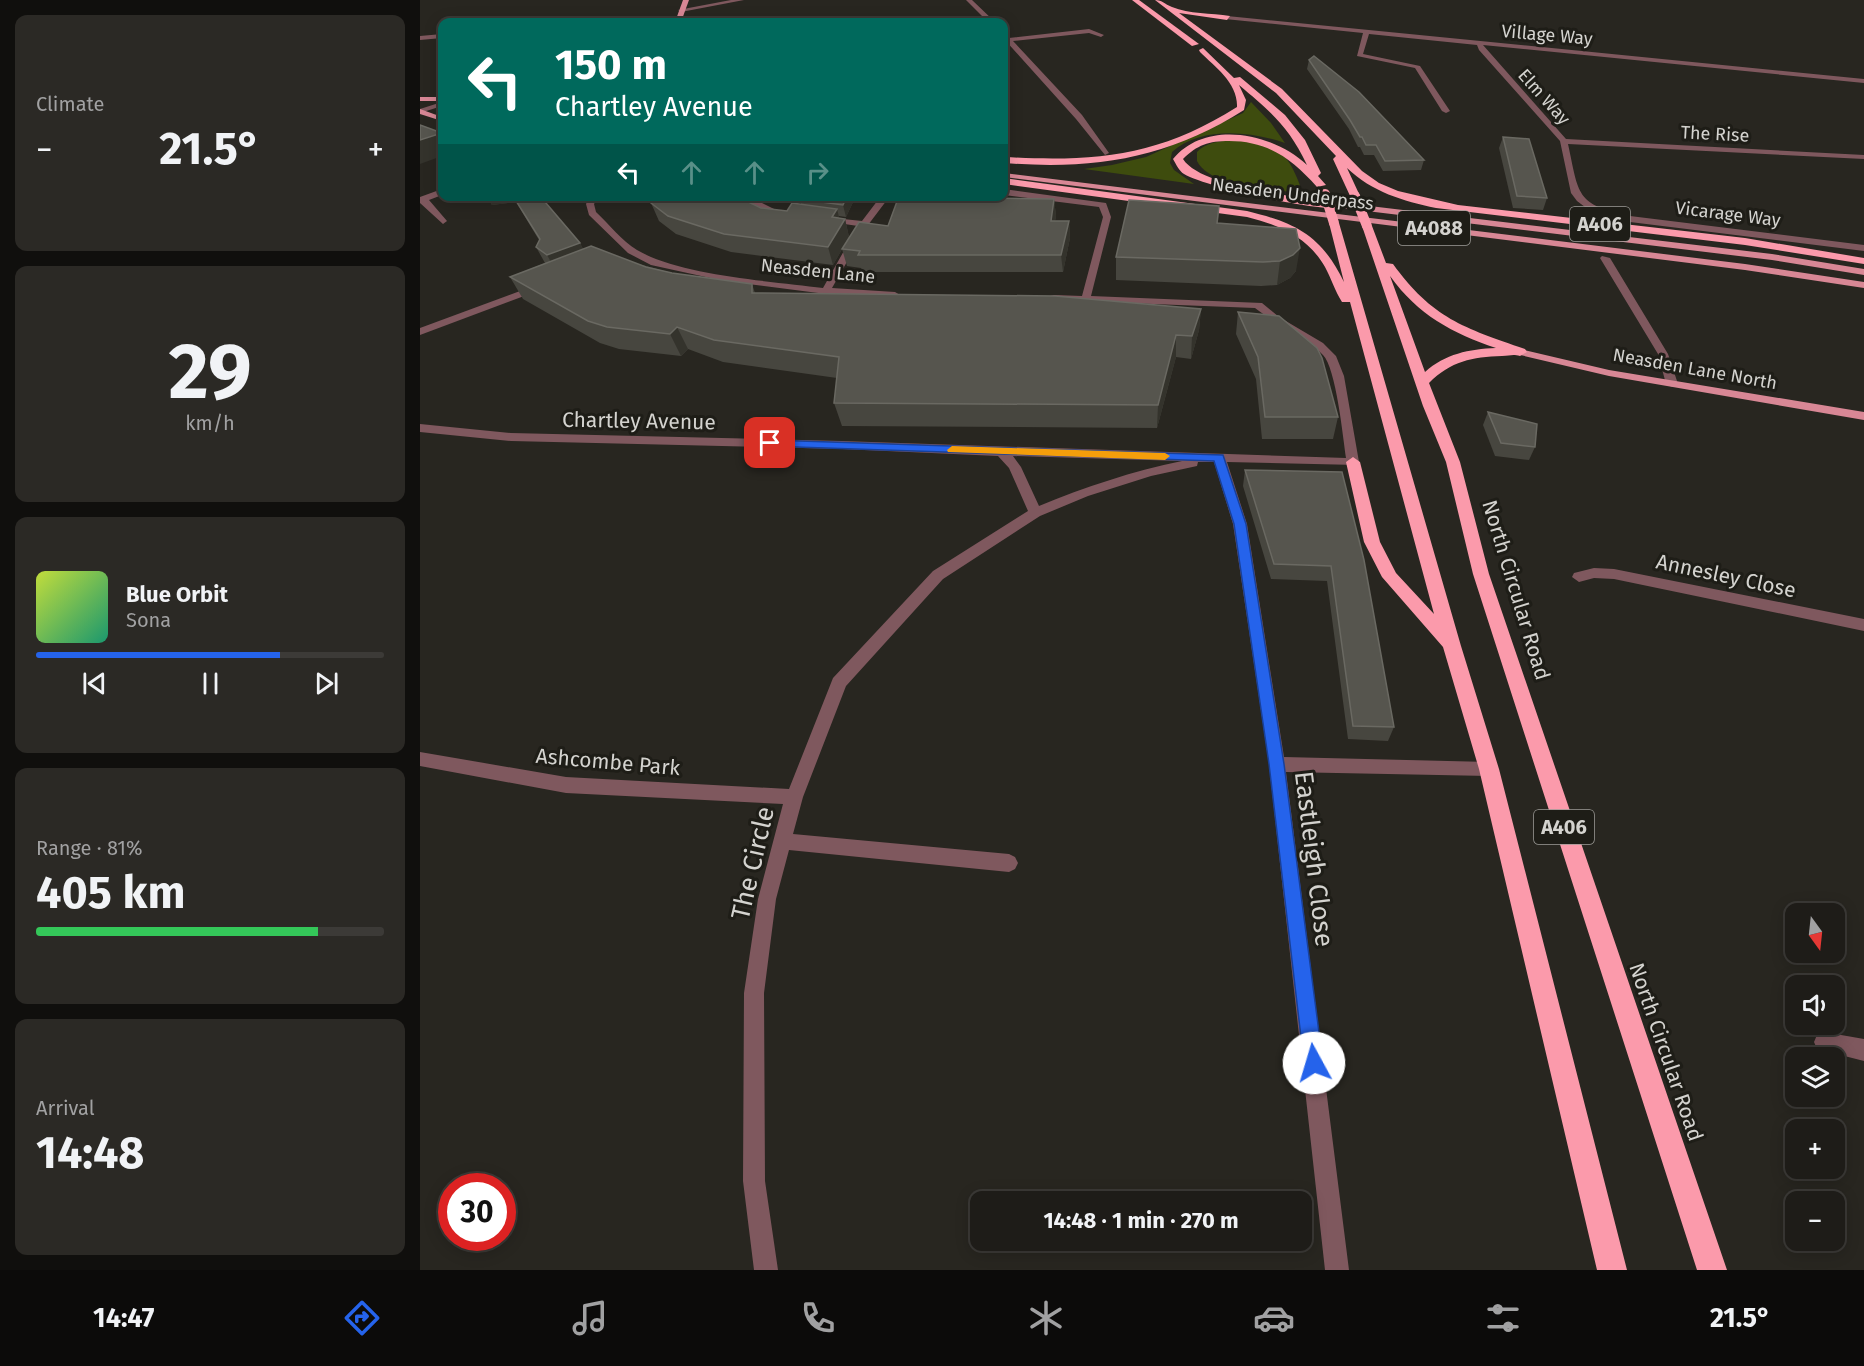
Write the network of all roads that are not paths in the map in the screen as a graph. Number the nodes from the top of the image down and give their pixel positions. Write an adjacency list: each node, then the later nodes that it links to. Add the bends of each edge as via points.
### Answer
1 (686, 0): 6 (main road)
2 (741, 0): 6 (street)
3 (969, 0): 7 (street)
4 (1135, 0): 17 (highway, A406)
5 (1161, 2): 8 (highway, via 1179,11); 9 (highway, North Circular Road / A406)
6 (680, 17)
7 (988, 18)
8 (1227, 18): 9 (highway); 10 (street, Village Way)
9 (1190, 26): 25 (highway, North Circular Road / A406, via 1279,91)
10 (1367, 32): 16 (street, Village Way); 23 (street, via 1359,55 1418,67)
11 (1101, 35): 14 (street, via 1089,31)
12 (438, 36): 13 (street)
13 (420, 38)
14 (1008, 38)
15 (1008, 40): 27 (street, via 1079,117)
16 (1480, 44): 18 (street, Village Way); 26 (street, Elm Way)
17 (1203, 50): 29 (highway, A406, via 1243,99 1241,108 1230,115 1152,151 1104,162); 35 (highway, A406, via 1282,117 1300,140)
18 (1864, 81)
19 (420, 99): 20 (main road)
20 (438, 99)
21 (438, 105): 22 (street)
22 (420, 111): 24 (main road)
23 (1446, 111)
24 (438, 118)
25 (1314, 125): 48 (highway, North Circular Road / A406, bridge, via 1336,157); 51 (highway, A406, via 1363,177 1413,199)
26 (1564, 141): 28 (street, The Rise); 43 (street, Elm Way, via 1575,193)
27 (1105, 153)
28 (1864, 157)
29 (1008, 160)
30 (1008, 165): 31 (main road)
31 (1073, 173)
32 (1008, 175): 54 (main road, Neasden Underpass / A4088, via 1733,265)
33 (1008, 182): 61 (highway, A406, via 1247,214 1285,223 1307,236 1325,258 1344,292)
34 (1203, 189): 42 (main road, Neasden Underpass / A4088)
35 (1323, 189): 42 (highway, A406, via 1288,153 1252,139 1198,142 1179,159 1186,172 1210,183); 61 (highway, A406, bridge)
36 (438, 193): 38 (street)
37 (1008, 193): 58 (street, via 1103,205 1107,217)
38 (422, 199): 46 (street)
39 (592, 201): 55 (street, Neasden Lane, via 592,213 627,253 724,278)
40 (750, 201): 44 (street, via 767,211)
41 (882, 201): 47 (street)
42 (1345, 206): 52 (main road, Neasden Underpass / A4088)
43 (1589, 207): 49 (street, Vicarage Way, via 1630,219)
44 (788, 214)
45 (820, 218): 47 (street)
46 (443, 221)
47 (864, 224): 55 (street)
48 (1375, 244): 60 (highway, via 1403,287 1424,310 1469,335); 62 (highway, North Circular Road / A406)
49 (1864, 248)
50 (1605, 258): 63 (street, via 1663,354)
51 (1864, 261)
52 (1864, 272)
53 (551, 282): 59 (street)
54 (1864, 285)
55 (826, 291): 56 (street, Neasden Lane)
56 (901, 295)
57 (1040, 297): 58 (street)
58 (1086, 298): 68 (street, via 1258,305 1331,356)
59 (420, 332)
60 (1520, 352): 62 (highway, via 1457,356); 63 (main road, Neasden Lane North)
61 (1370, 356): 72 (highway, A406)
62 (1422, 382): 84 (highway, North Circular Road / A406, via 1453,462 1485,585)
63 (1672, 384): 64 (main road, Neasden Lane North)
64 (1864, 416)
65 (420, 428): 66 (street, Chartley Avenue, via 511,437)
66 (1002, 452): 67 (street, Chartley Avenue); 69 (street, via 1015,467)
67 (1219, 458): 68 (street, Chartley Avenue); 69 (street, The Circle, via 1149,472); 74 (street, Eastleigh Close, via 1240,524)
68 (1353, 462): 72 (highway, via 1372,542 1390,576)
69 (1035, 513): 76 (street, The Circle, via 938,575 839,683)
70 (1579, 577): 71 (street, Annesley Close, via 1614,574)
71 (1864, 626)
72 (1452, 646): 75 (highway, A406)
73 (420, 759): 76 (street, Ashcombe Park, via 567,785)
74 (1277, 764): 75 (street); 82 (street, Eastleigh Close)
75 (1489, 769): 83 (highway, A406)
76 (794, 798): 77 (street, The Circle)
77 (782, 841): 78 (street); 81 (street, The Circle, via 767,899 754,993 754,1181)
78 (1010, 863)
79 (1824, 1042): 80 (street)
80 (1864, 1050)
81 (766, 1270)
82 (1337, 1270)
83 (1612, 1270)
84 (1713, 1270)

